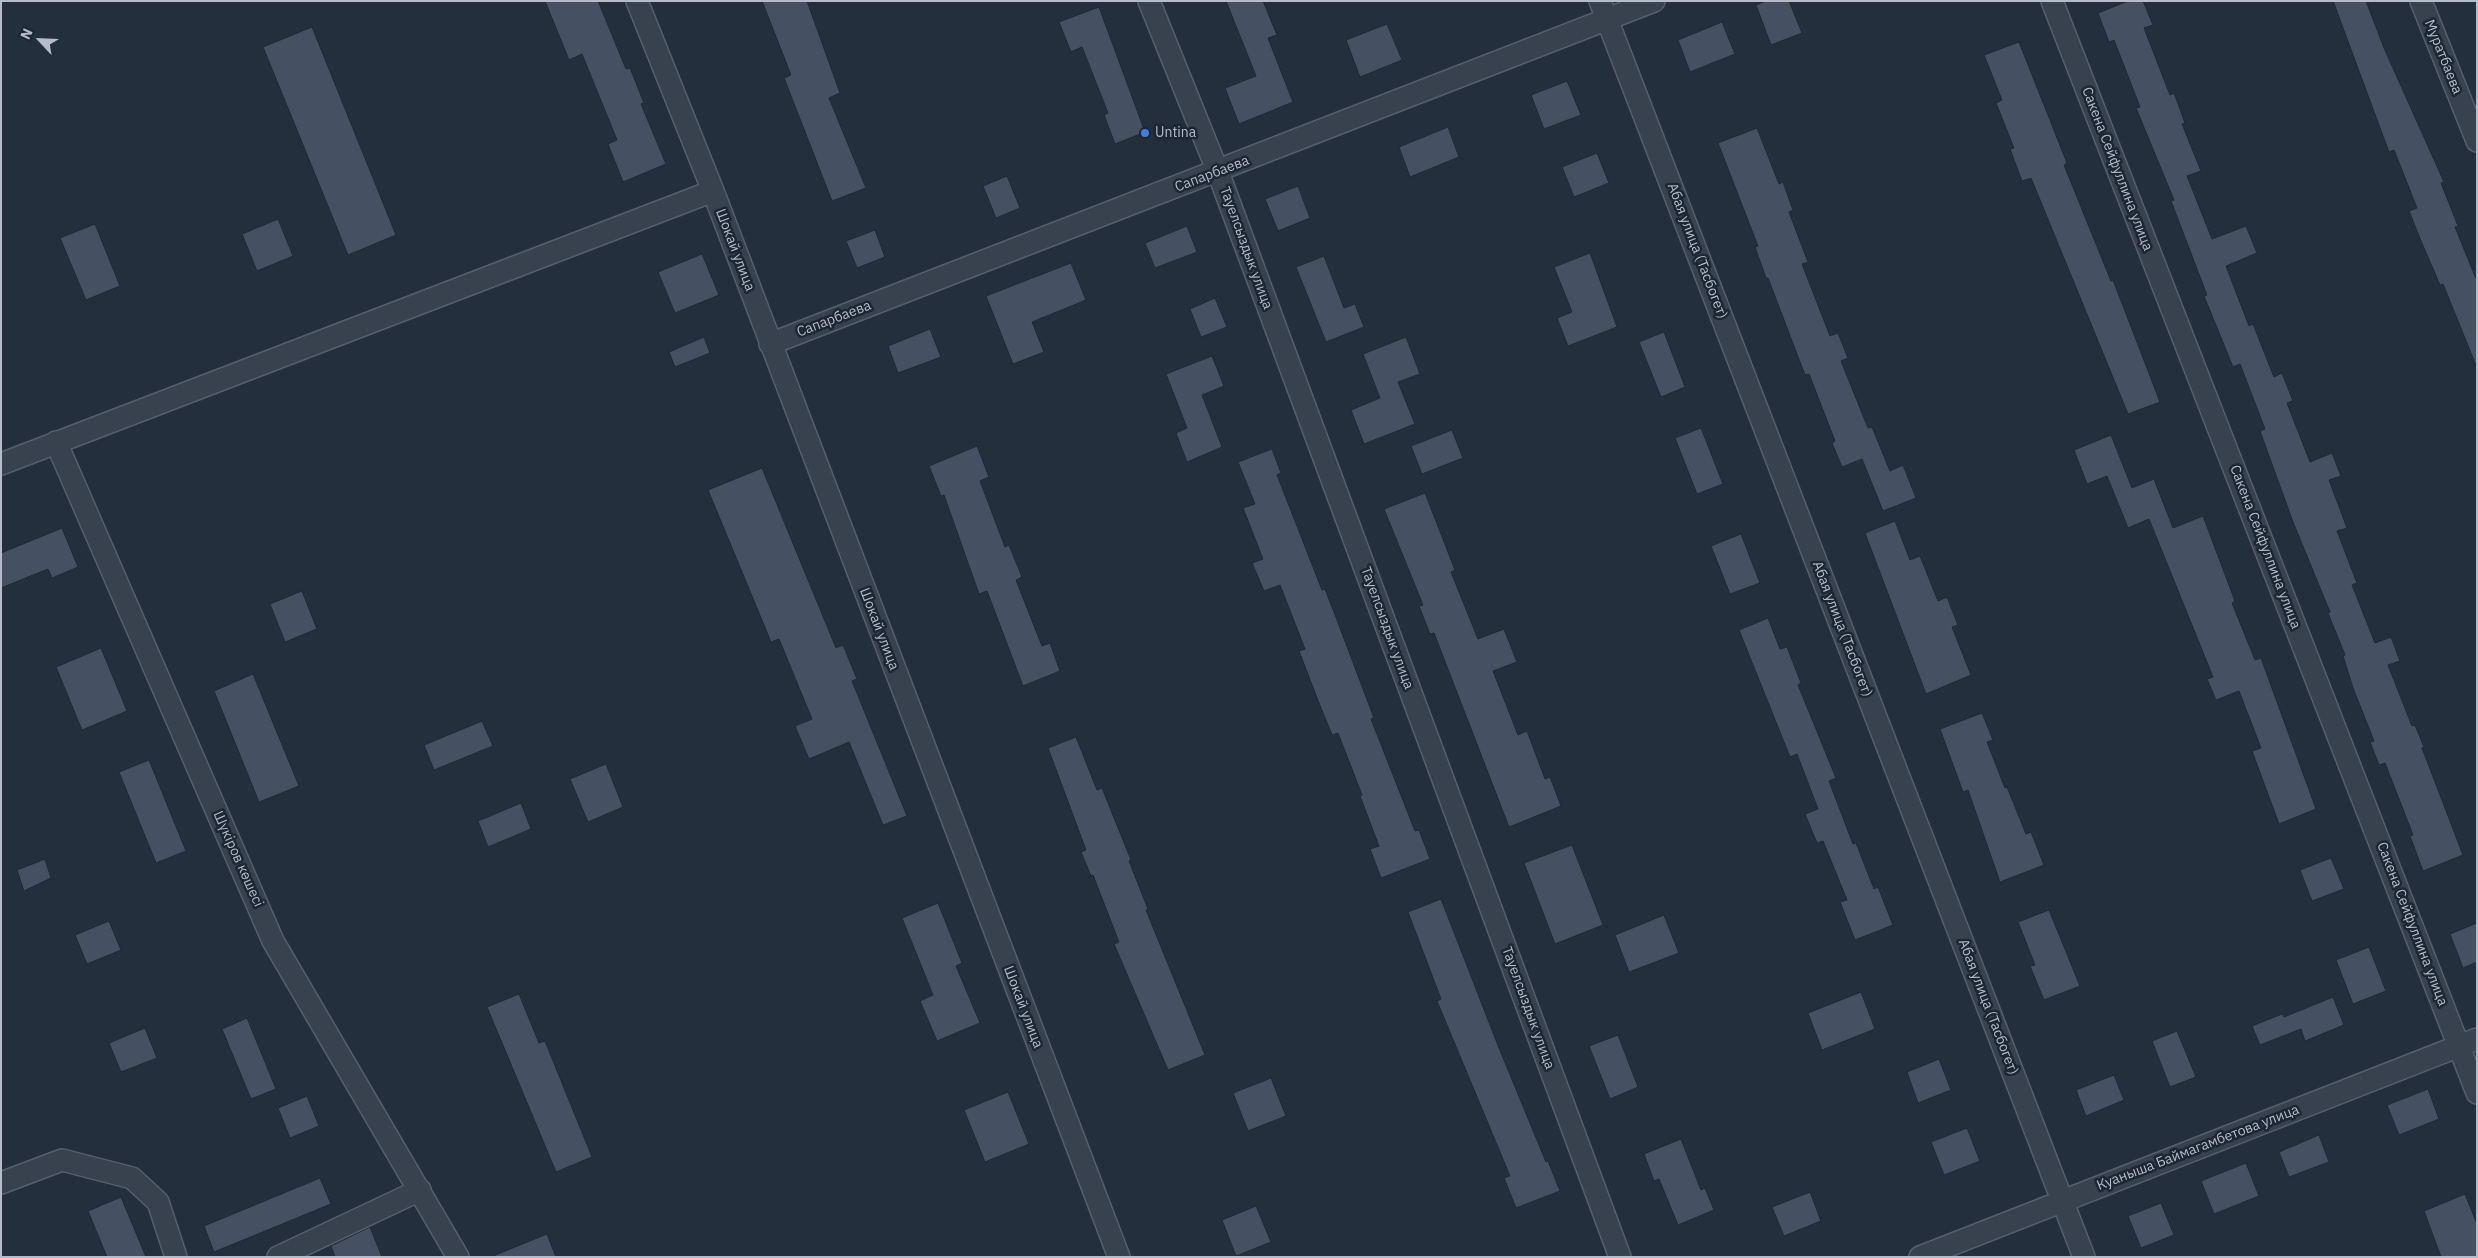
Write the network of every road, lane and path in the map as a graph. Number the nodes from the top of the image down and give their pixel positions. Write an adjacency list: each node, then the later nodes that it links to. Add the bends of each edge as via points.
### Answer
1 (637, 1): 9 (street, Шокай улица)
2 (1149, 1): 8 (street, Тауелсыздык улица)
3 (1654, 1): 6 (street, Сапарбаева)
4 (2052, 1): 13 (street, Сакена Сейфуллина улица)
5 (2421, 1): 7 (street, Муратбаева)
6 (1604, 11): 8 (street, Сапарбаева); 17 (street, Абая улица (Тасбогет))
7 (2477, 141)
8 (1218, 172): 10 (street, Сапарбаева); 22 (street, Тауелсыздык улица)
9 (713, 191): 10 (street, Шокай улица); 11 (street)
10 (770, 344): 21 (street, Шокай улица)
11 (56, 442): 12 (street); 16 (street, Шүкіров көшесі, via 273,941)
12 (1, 464)
13 (2468, 1043): 14 (street, Сакена Сейфуллина улица); 17 (street, Куаныша Баймагамбетова улица)
14 (2477, 1092)
15 (1, 1184): 18 (street, via 62,1160 132,1178 158,1202)
16 (420, 1190): 19 (street); 20 (street, Шүкіров көшесі)
17 (2062, 1201): 23 (street, Куаныша Баймагамбетова улица); 24 (street, Абая улица (Тасбогет))
18 (176, 1257)
19 (278, 1257)
20 (458, 1257)
21 (1119, 1257)
22 (1620, 1257)
23 (1920, 1257)
24 (2084, 1257)

